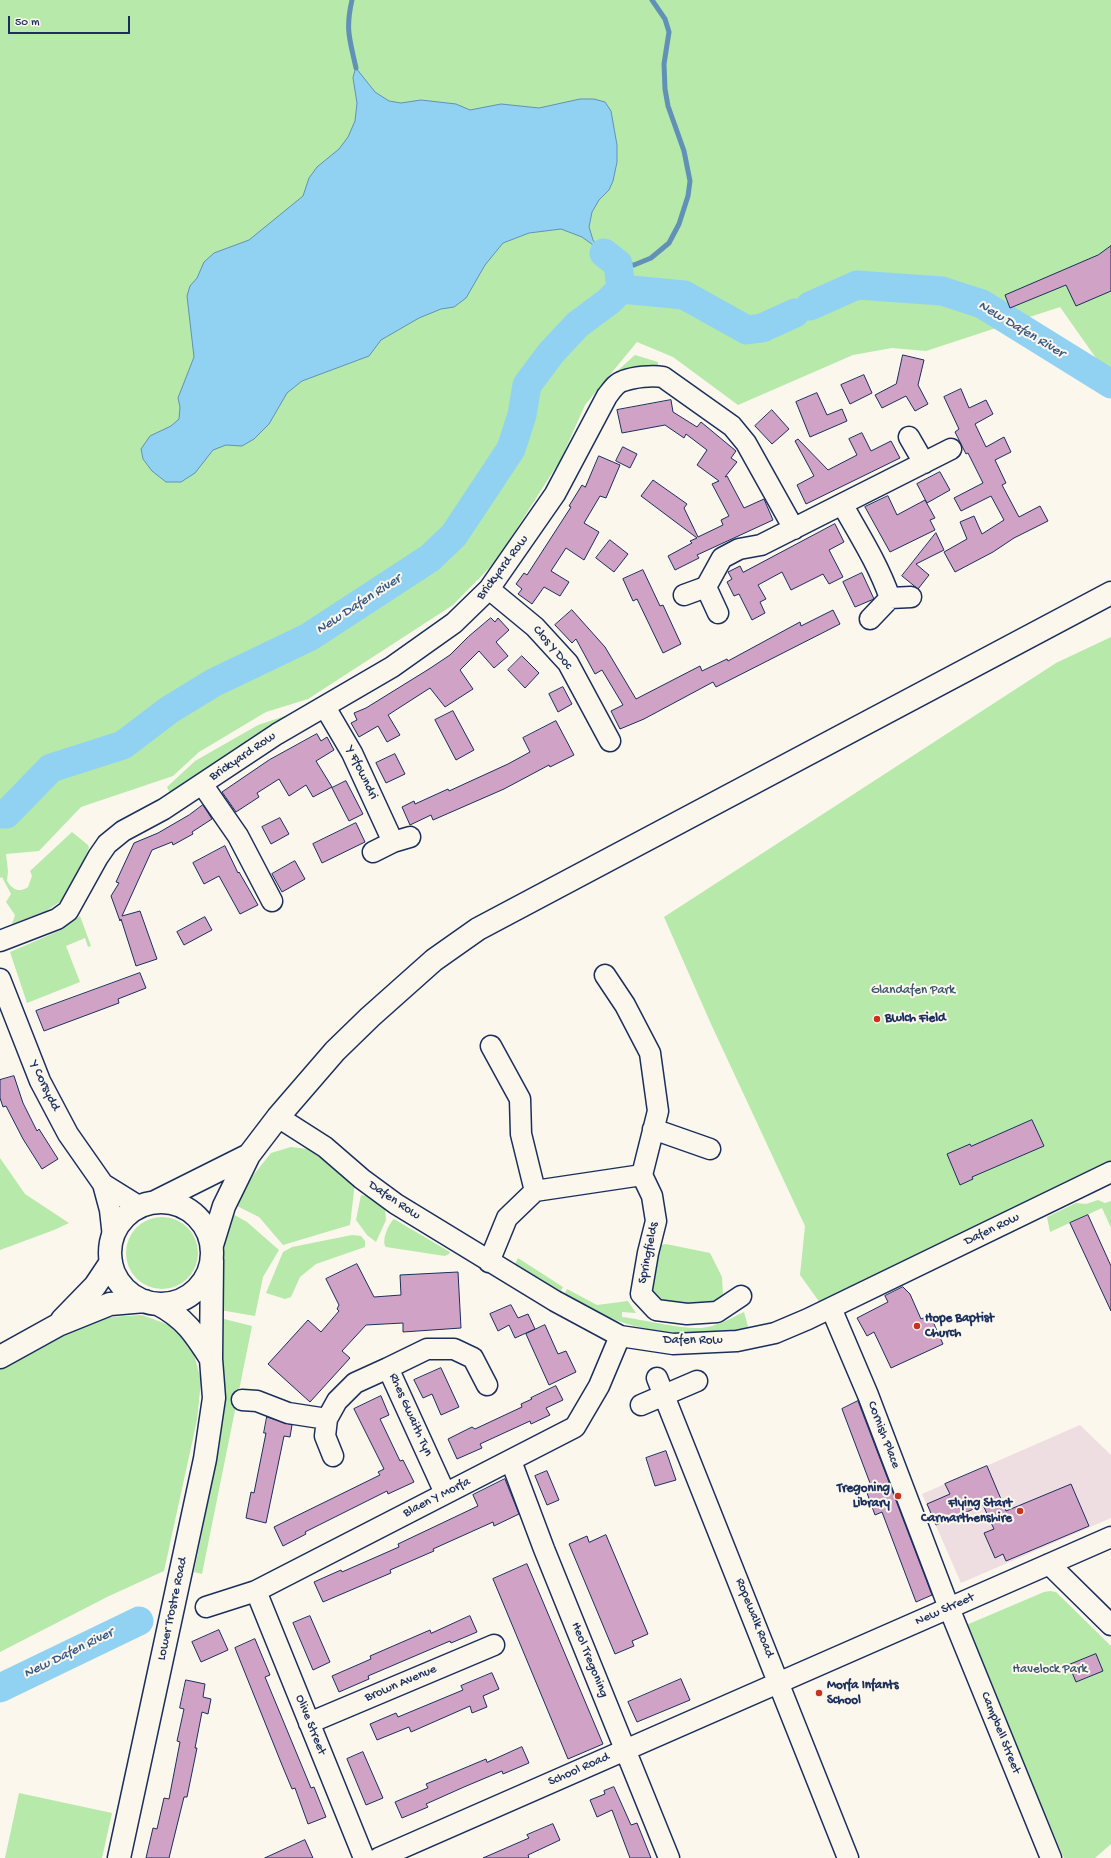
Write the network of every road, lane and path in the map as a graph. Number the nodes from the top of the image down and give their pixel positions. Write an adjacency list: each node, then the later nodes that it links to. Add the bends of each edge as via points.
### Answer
1 (909, 437): 3 (street)
2 (950, 450): 3 (street)
3 (924, 463): 4 (street)
4 (842, 504): 5 (street); 11 (street, via 861,541 875,560)
5 (794, 529): 6 (street, via 762,545 739,549 722,558); 7 (street, Brickyard Row, via 746,443 732,426 663,377 622,381 607,396 555,494)
6 (706, 587): 9 (street); 12 (street)
7 (489, 589): 14 (street, Brickyard Row, via 454,623 432,640); 15 (street, Clos Y Doc, via 536,627 568,663)
8 (1111, 593): 23 (main road, via 478,929 434,960 370,1017)
9 (684, 595)
10 (911, 597): 11 (street)
11 (890, 598): 13 (street)
12 (718, 613)
13 (870, 619)
14 (325, 706): 16 (street, Brickyard Row, via 277,734); 17 (street, Y Ffowndri, via 401,839)
15 (610, 741)
16 (202, 784): 18 (street, via 238,836); 19 (street, Brickyard Row, via 164,809 123,831 107,844 68,911 57,919)
17 (373, 852)
18 (272, 901)
19 (0, 941)
20 (606, 975): 24 (street, via 650,1053 658,1111)
21 (0, 979): 29 (street, Y Corsydd, via 40,1081 68,1134)
22 (491, 1046): 30 (street, via 520,1099 521,1134)
23 (278, 1116): 26 (main road); 35 (street, Dafen Row, via 325,1147 396,1204)
24 (653, 1129): 25 (street); 28 (street)
25 (710, 1149)
26 (249, 1155): 31 (main road); 33 (main road, via 224,1206)
27 (1111, 1172): 38 (street, Dafen Row)
28 (642, 1175): 30 (street); 36 (street, Springfields, via 652,1196 656,1221 641,1294 656,1310 687,1314 717,1312)
29 (103, 1184): 31 (street, Y Corsydd); 32 (street, Y Corsydd, via 110,1210)
30 (535, 1191): 35 (street, via 507,1218)
31 (148, 1205): 32 (main road, via 127,1215); 33 (main road, via 171,1203 186,1208 198,1218 207,1231)
32 (113, 1237): 34 (main road, via 110,1249)
33 (212, 1253): 37 (main road, via 207,1275 198,1288 186,1298 173,1303); 42 (main road, Lower Trostre Road)
34 (111, 1262): 37 (main road, via 122,1285 132,1294); 39 (main road, via 95,1286)
35 (489, 1262): 40 (street, Dafen Row)
36 (741, 1296)
37 (152, 1302): 39 (main road, via 110,1304); 42 (main road, Lower Trostre Road, via 169,1310 190,1327)
38 (831, 1308): 40 (street, Dafen Row, via 775,1333 736,1341 673,1344); 57 (street, Cornish Place, via 868,1394)
39 (58, 1325): 41 (main road)
40 (620, 1336): 51 (street, Blaen Y Morfa, via 599,1386 575,1427)
41 (0, 1357)
42 (211, 1359): 63 (main road, Lower Trostre Road, via 214,1398 206,1459)
43 (388, 1368): 45 (street, via 427,1349 454,1349 473,1358); 49 (street, Rhes Gwaith Tyn, via 355,1383 337,1401); 52 (street, Rhes Gwaith Tyn)
44 (697, 1381): 46 (street)
45 (488, 1385)
46 (661, 1386): 48 (street); 60 (street, Ropewalk Road)
47 (242, 1400): 49 (street, via 257,1401 288,1413)
48 (641, 1405)
49 (327, 1419): 50 (street, Rhes Gwaith Tyn, via 325,1436)
50 (333, 1456)
51 (511, 1461): 52 (street, Blaen Y Morfa); 62 (street, Heol Tregoning)
52 (445, 1493): 55 (street, Blaen Y Morfa)
53 (1111, 1537): 54 (street, New Street)
54 (1049, 1564): 57 (street, New Street); 58 (street)
55 (256, 1591): 56 (street, Blaen Y Morfa); 61 (street, Olive Street)
56 (206, 1607)
57 (949, 1608): 60 (street, New Street); 68 (street, Campbell Street)
58 (1111, 1625)
59 (494, 1645): 61 (street, Brown Avenue)
60 (780, 1682): 62 (street, School Road); 67 (street, Ropewalk Road)
61 (309, 1723): 64 (street, Olive Street)
62 (625, 1750): 65 (street, School Road); 66 (street, Heol Tregoning)
63 (119, 1858)
64 (364, 1858)
65 (379, 1858)
66 (669, 1858)
67 (848, 1858)
68 (1051, 1858)

